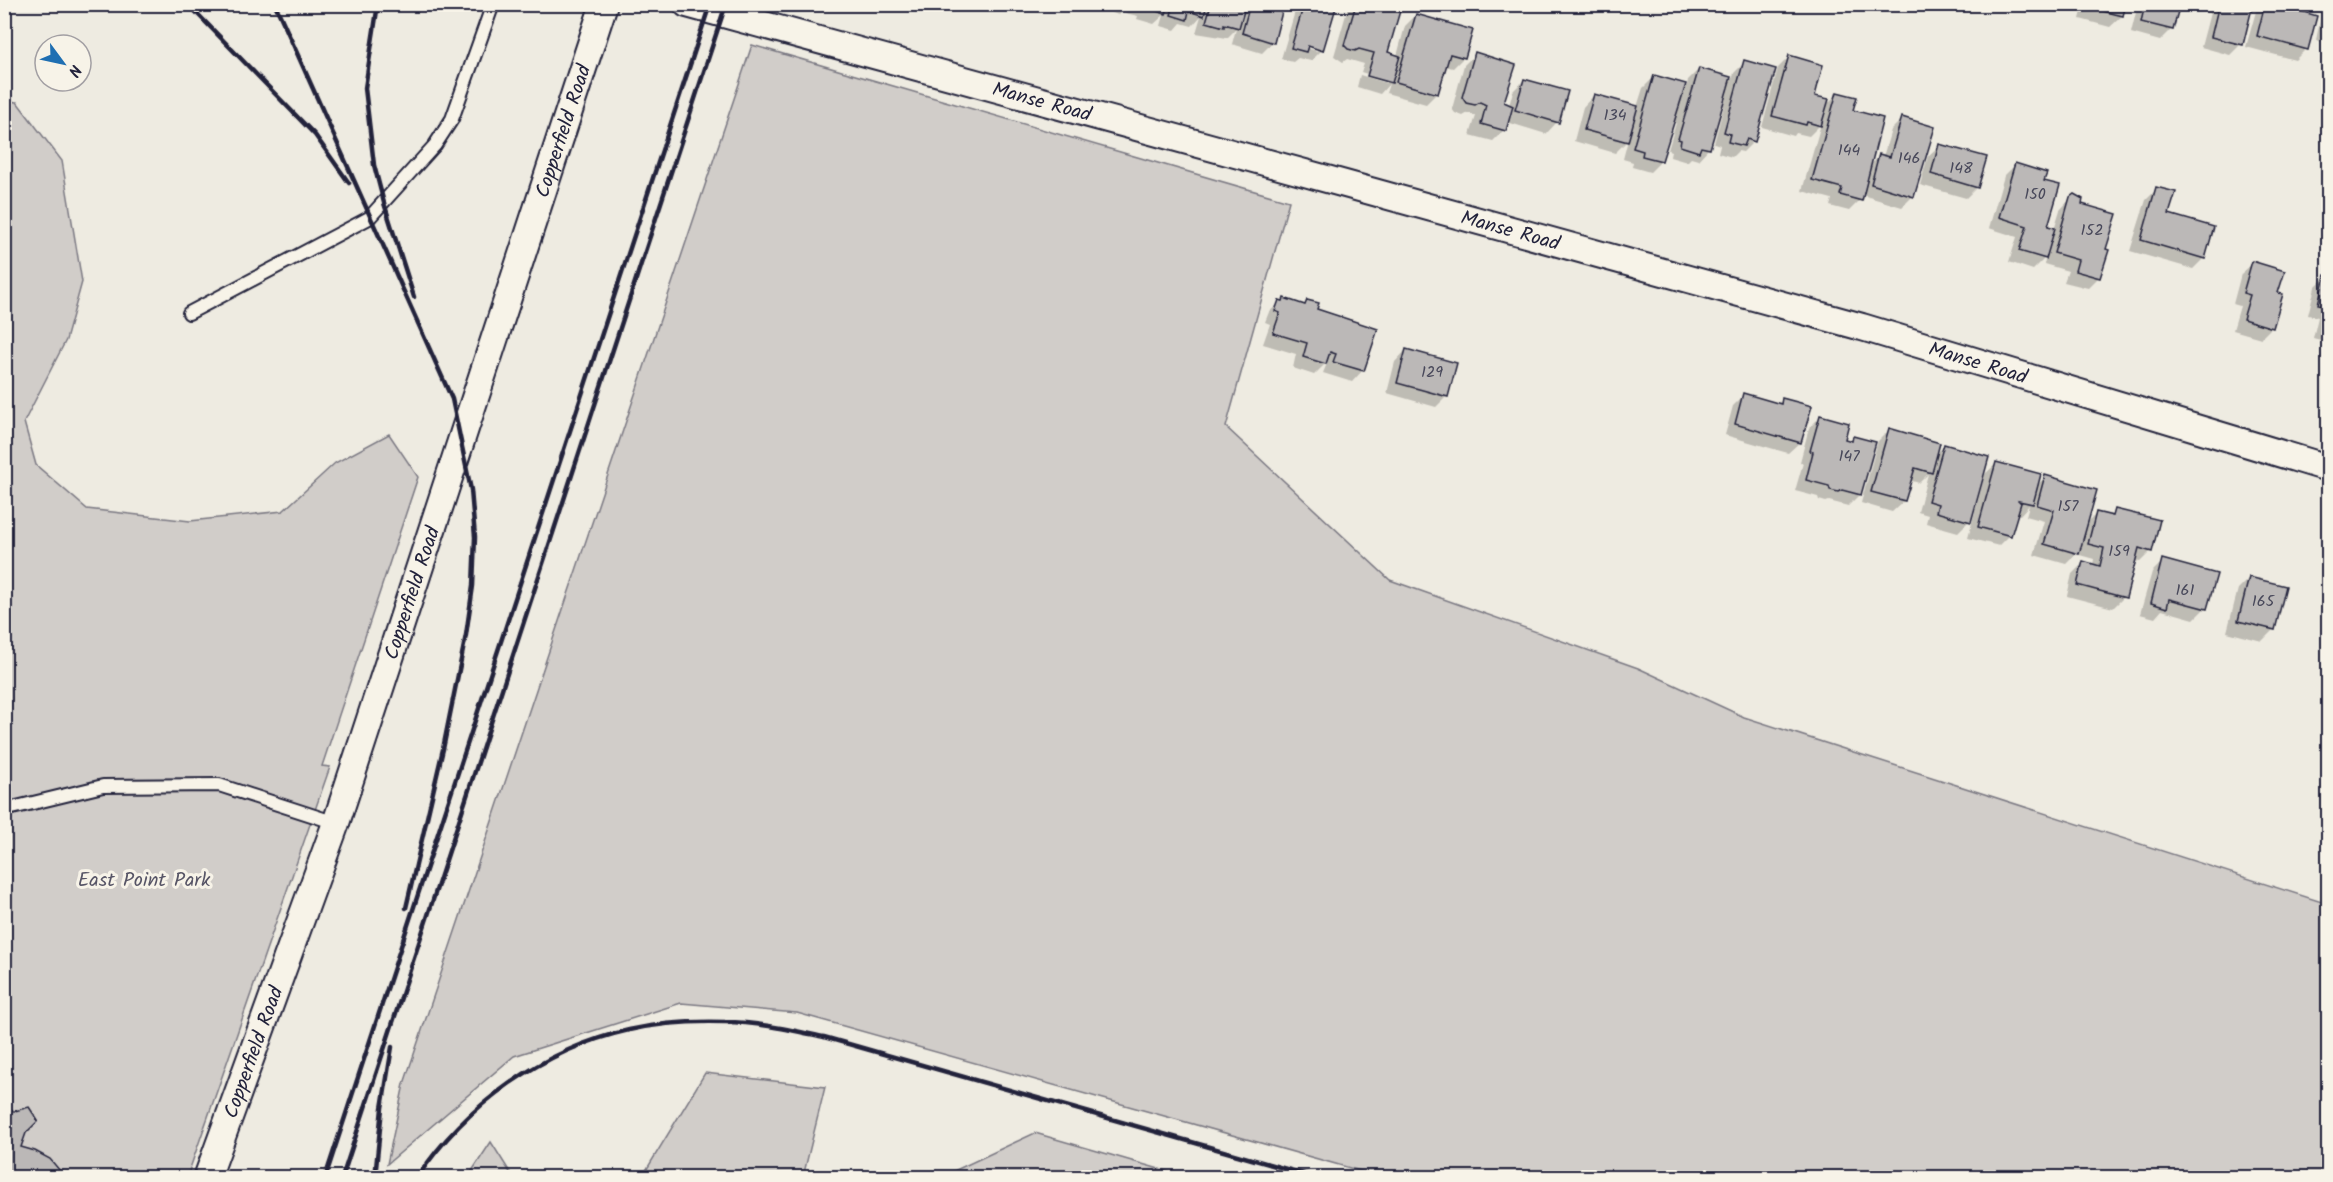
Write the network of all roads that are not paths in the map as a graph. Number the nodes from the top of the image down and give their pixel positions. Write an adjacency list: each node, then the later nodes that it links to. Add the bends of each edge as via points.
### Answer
1 (493, 4): 4 (lane, via 452,119 435,146 369,218)
2 (604, 4): 7 (street, Copperfield Road)
3 (687, 4): 5 (street, Manse Road, via 1862,327)
4 (189, 313)
5 (2328, 468)
6 (4, 810): 7 (lane, via 103,786 219,785)
7 (336, 823): 8 (street, Copperfield Road)
8 (207, 1178)

